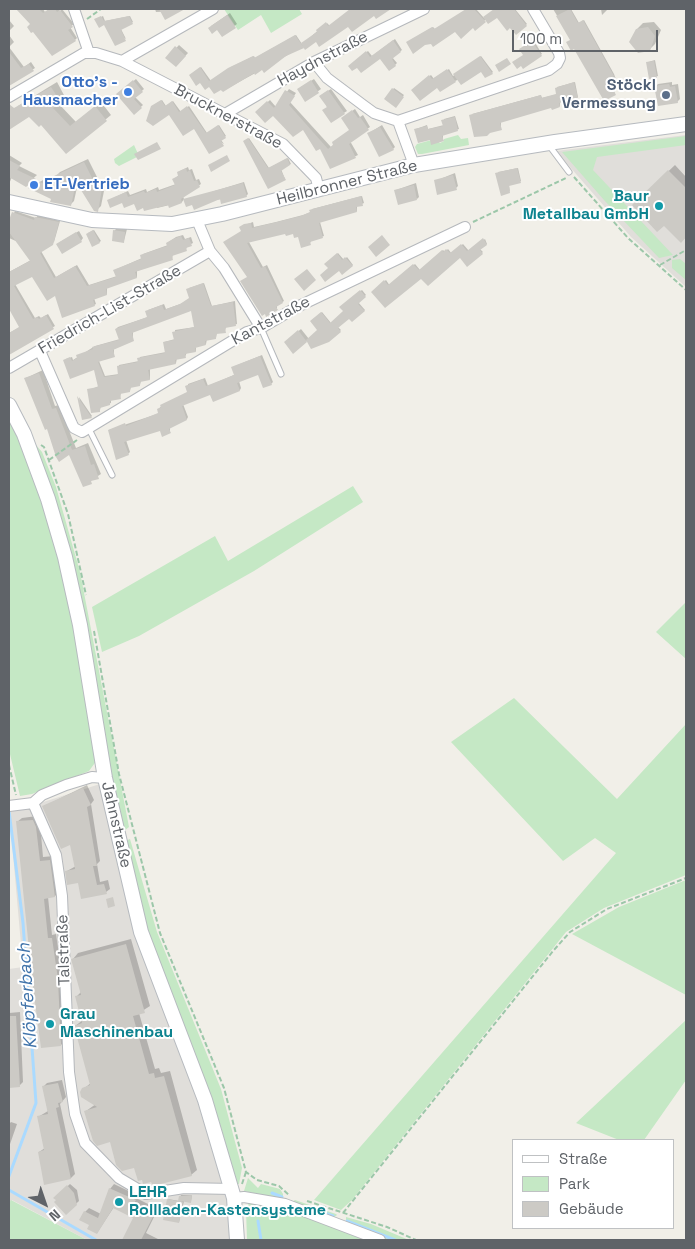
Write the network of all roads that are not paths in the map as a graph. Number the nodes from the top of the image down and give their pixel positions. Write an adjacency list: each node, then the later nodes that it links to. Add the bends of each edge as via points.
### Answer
1 (74, 9): 5 (street)
2 (213, 9): 6 (street)
3 (424, 9): 7 (street, Haydnstraße)
4 (533, 9): 10 (street, via 560,58 557,64 549,70)
5 (89, 53): 6 (street, Brucknerstraße); 8 (street)
6 (122, 61): 9 (street, Brucknerstraße)
7 (314, 62): 9 (street, Haydnstraße); 10 (street, via 327,78 374,113)
8 (9, 97)
9 (225, 114): 15 (street, Brucknerstraße, via 283,144 316,178)
10 (398, 122): 13 (street)
11 (686, 124): 12 (street, Heilbronner Straße)
12 (548, 143): 13 (street, Heilbronner Straße); 14 (lane)
13 (414, 166): 15 (street, Heilbronner Straße)
14 (571, 173)
15 (319, 190): 17 (street, Heilbronner Straße)
16 (9, 202): 17 (street, Heilbronner Straße, via 92,220 172,224)
17 (197, 220): 19 (street)
18 (465, 227): 20 (street, Kantstraße, via 297,307)
19 (210, 251): 20 (street); 21 (street, Friedrich-List-Straße)
20 (261, 328): 23 (lane); 25 (street, Kantstraße, via 247,332)
21 (40, 351): 22 (street, Friedrich-List-Straße); 25 (street, via 74,428)
22 (9, 368)
23 (280, 374)
24 (9, 405): 27 (street, Jahnstraße, via 24,434 48,499 65,557 80,625)
25 (86, 430): 26 (lane)
26 (112, 475)
27 (104, 778): 28 (street, via 92,777 66,784 42,795); 30 (street, Jahnstraße, via 142,932 205,1100)
28 (34, 803): 29 (street); 30 (street, Talstraße, via 56,855 67,949 69,1072 75,1114 85,1143 119,1178 146,1194 184,1188)
29 (13, 806)
30 (233, 1193): 31 (street, Jahnstraße); 32 (street, Talstraße, via 285,1204)
31 (237, 1240)
32 (380, 1240)

